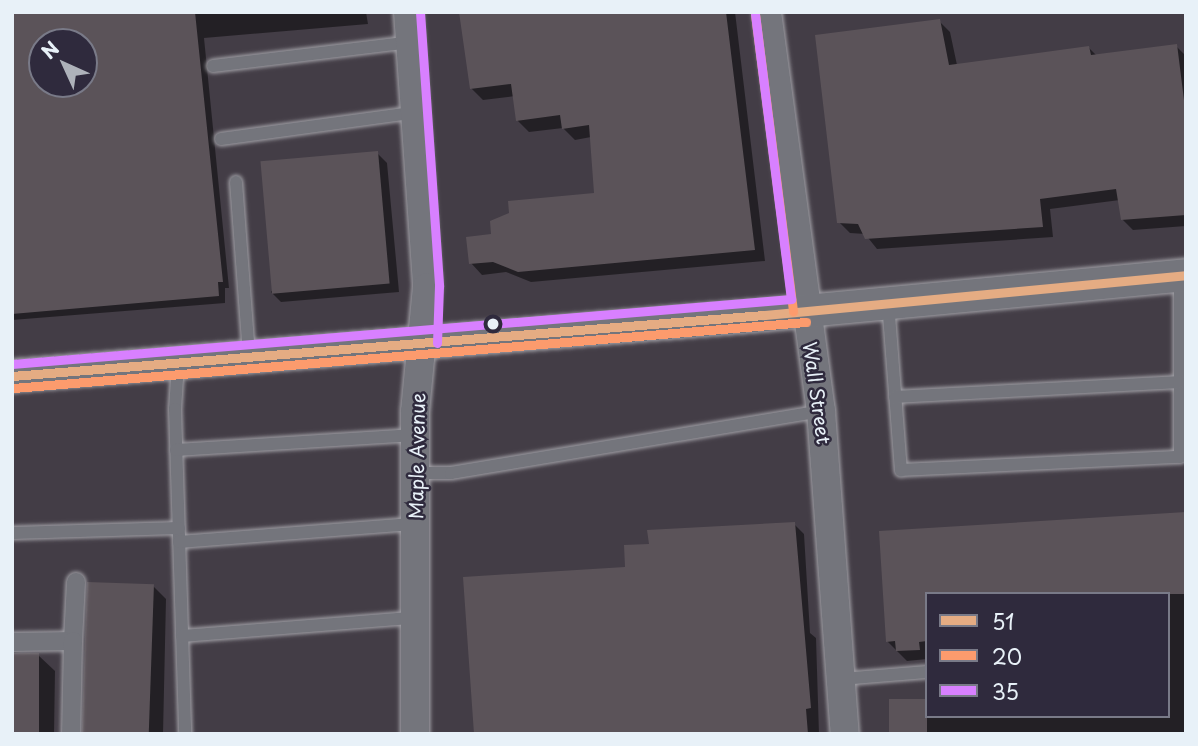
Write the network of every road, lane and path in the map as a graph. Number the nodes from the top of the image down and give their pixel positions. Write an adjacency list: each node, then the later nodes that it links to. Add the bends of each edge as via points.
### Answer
1 (408, 12): 3 (street, Maple Avenue)
2 (767, 12): 10 (street, Wall Street)
3 (411, 42): 4 (lane); 5 (street, Maple Avenue)
4 (213, 66)
5 (417, 112): 6 (lane); 11 (street, Maple Avenue, via 427,287)
6 (221, 139)
7 (236, 182): 12 (lane)
8 (1183, 275): 9 (main road); 15 (lane)
9 (888, 302): 10 (main road); 16 (lane)
10 (805, 310): 11 (main road); 17 (street, Wall Street)
11 (425, 343): 12 (main road); 18 (street, Maple Avenue)
12 (249, 357): 13 (main road)
13 (178, 362): 14 (main road); 19 (lane)
14 (12, 376)
15 (1180, 382): 16 (lane); 16 (lane, via 1180,457 901,470)
16 (895, 397)
17 (821, 411): 20 (lane, via 451,473); 31 (street, Wall Street)
18 (415, 435): 19 (lane); 20 (street, Maple Avenue)
19 (176, 450): 22 (lane)
20 (416, 473): 21 (street, Maple Avenue)
21 (415, 524): 24 (lane); 26 (street, Maple Avenue)
22 (178, 528): 23 (lane); 24 (lane)
23 (13, 533)
24 (179, 542): 27 (lane)
25 (76, 582): 28 (street)
26 (413, 618): 27 (lane); 34 (street, Maple Avenue)
27 (182, 636): 33 (lane)
28 (73, 640): 29 (street); 32 (street)
29 (12, 642)
30 (925, 672): 31 (lane)
31 (840, 679): 35 (street, Wall Street)
32 (71, 734)
33 (185, 734)
34 (415, 734)
35 (845, 734)

